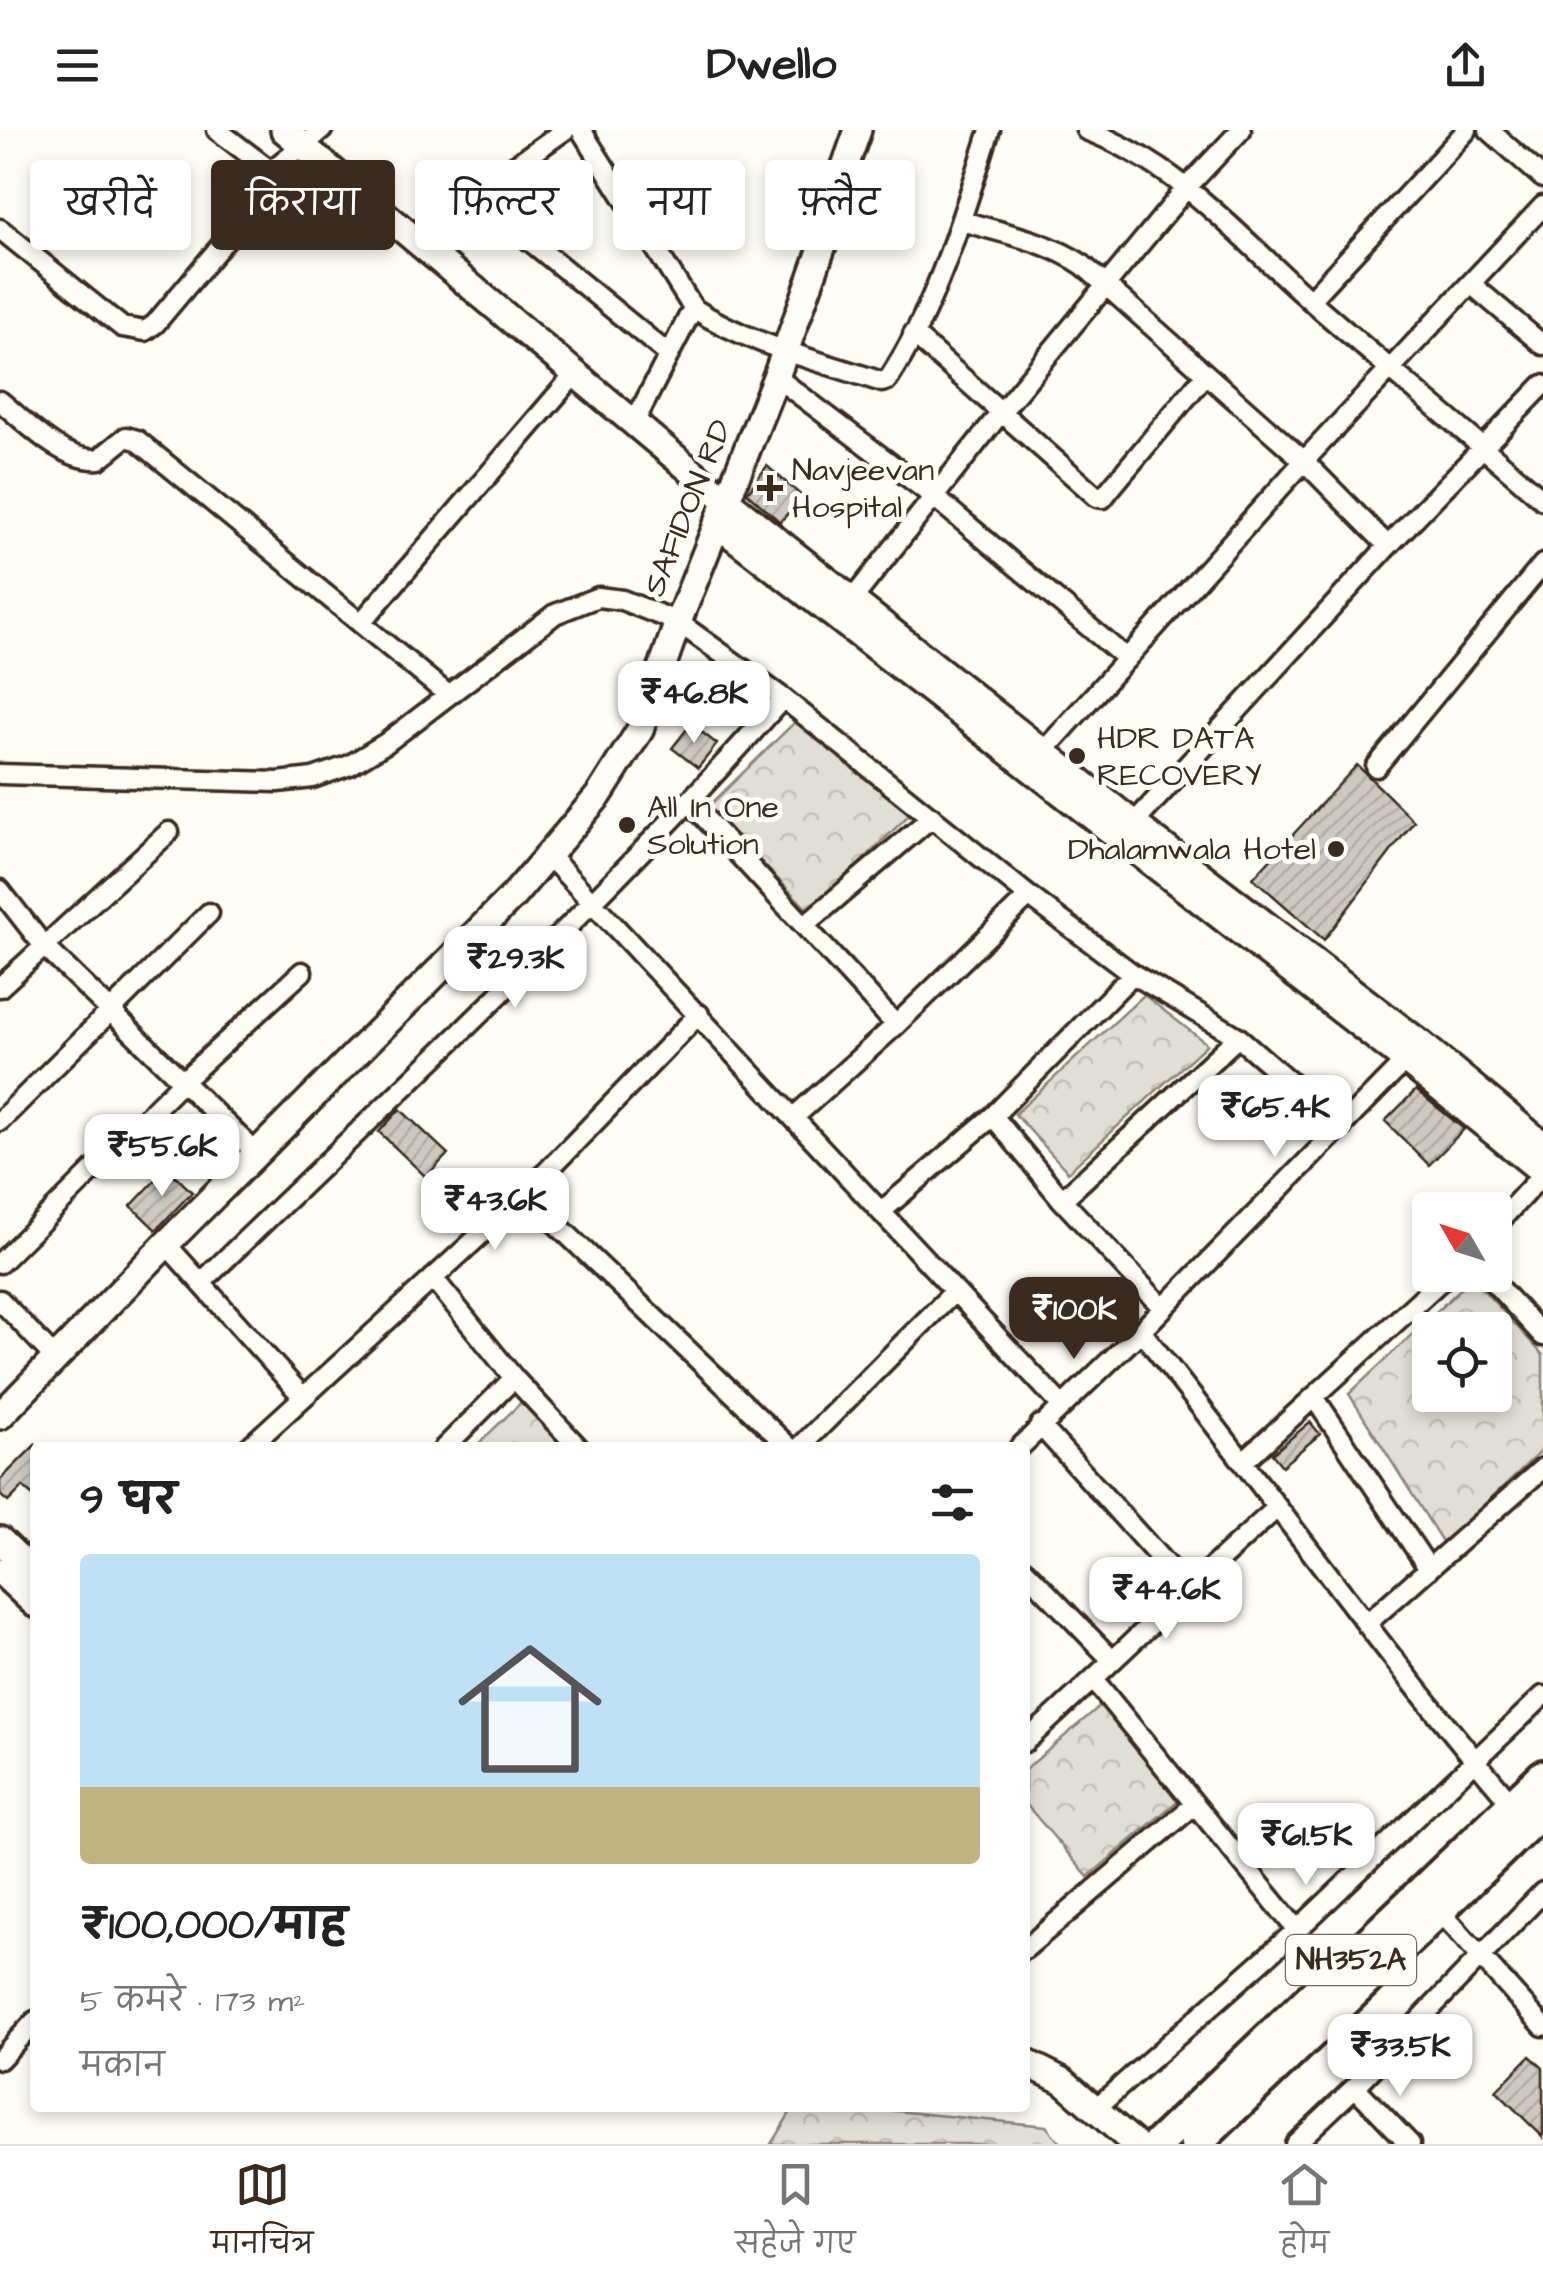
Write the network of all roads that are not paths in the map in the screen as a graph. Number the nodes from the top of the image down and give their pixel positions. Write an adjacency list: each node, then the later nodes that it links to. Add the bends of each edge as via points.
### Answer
1 (218, 130): 12 (street)
2 (565, 130): 30 (street, via 490,183 482,193 486,205)
3 (582, 130): 26 (street)
4 (858, 130): 14 (street, SAFIDON RD)
5 (874, 130): 15 (street, SAFIDON RD)
6 (990, 130): 19 (street)
7 (1086, 130): 17 (street)
8 (1240, 130): 17 (street)
9 (1467, 130): 25 (street)
10 (1489, 130): 16 (street)
11 (302, 135): 13 (street); 32 (street)
12 (254, 160)
13 (280, 160)
14 (847, 160)
15 (863, 160)
16 (1543, 178)
17 (1188, 186): 24 (street); 25 (street)
18 (1543, 206): 23 (street)
19 (962, 221): 24 (street, via 1063,252); 27 (street)
20 (0, 229): 21 (street, via 122,327 145,332)
21 (218, 250)
22 (822, 250): 29 (street, SAFIDON RD)
23 (1471, 284): 28 (street); 31 (street)
24 (1108, 286): 33 (street); 37 (street)
25 (1310, 300): 31 (street)
26 (693, 308): 29 (street); 30 (street)
27 (913, 334): 29 (street, via 882,382); 37 (street)
28 (1543, 345)
29 (784, 349): 34 (street, SAFIDON RD)
30 (669, 355): 38 (street)
31 (1393, 369): 39 (street); 40 (street)
32 (575, 374): 38 (street); 48 (street)
33 (1206, 374): 37 (street, via 1102,498); 40 (street)
34 (776, 377): 41 (street); 43 (street, SAFIDON RD)
35 (1543, 385): 39 (street)
36 (0, 401): 48 (street, via 60,448 84,458 99,459 126,437 137,440)
37 (1002, 411): 41 (street)
38 (634, 423): 43 (street)
39 (1483, 446): 42 (street); 44 (street)
40 (1304, 461): 44 (street); 49 (street)
41 (933, 496): 46 (street); 49 (street)
42 (1543, 500)
43 (721, 512): 46 (street); 47 (street, SAFIDON RD); 58 (street)
44 (1388, 546): 58 (street)
45 (1543, 564): 53 (street)
46 (852, 600): 52 (street)
47 (678, 622): 50 (street, via 598,597 555,614); 51 (street); 59 (street, SAFIDON RD, via 640,730 600,794)
48 (361, 623): 50 (street)
49 (1127, 658): 52 (street)
50 (447, 694): 54 (street, via 386,744 312,778)
51 (783, 698): 55 (street); 56 (street)
52 (1042, 752): 58 (street)
53 (1376, 768)
54 (0, 774)
55 (691, 802): 62 (street); 64 (street)
56 (932, 817): 61 (street); 64 (street)
57 (169, 832): 65 (street)
58 (1127, 832): 73 (street)
59 (549, 856): 62 (street); 80 (street, SAFIDON RD)
60 (0, 890): 65 (street)
61 (1029, 896): 67 (street); 71 (street)
62 (594, 902): 70 (street); 89 (street)
63 (209, 913): 69 (street)
64 (806, 924): 71 (street)
65 (44, 945): 68 (street); 69 (street)
66 (302, 972): 74 (street)
67 (1133, 974): 72 (street); 75 (street)
68 (0, 987)
69 (111, 1008): 74 (street); 77 (street)
70 (699, 1014): 76 (street); 82 (street)
71 (896, 1025): 76 (street)
72 (1238, 1036): 78 (street); 83 (street)
73 (1413, 1052): 78 (street); 79 (street); 81 (street)
74 (184, 1080): 80 (street); 87 (street)
75 (993, 1116): 83 (street); 85 (street)
76 (794, 1117): 85 (street)
77 (0, 1121)
78 (1342, 1127): 94 (street)
79 (1543, 1145)
80 (258, 1155): 86 (street, SAFIDON RD)
81 (1543, 1173): 84 (street)
82 (525, 1194): 88 (street); 107 (street)
83 (1062, 1200): 94 (street)
84 (1512, 1207)
85 (882, 1210): 90 (street)
86 (166, 1244): 89 (street); 97 (street, SAFIDON RD)
87 (0, 1263)
88 (432, 1278): 98 (street); 99 (street)
89 (202, 1282): 99 (street)
90 (954, 1292): 101 (street); 108 (street)
91 (1428, 1292): 100 (street)
92 (1503, 1292): 96 (street)
93 (0, 1300): 97 (street)
94 (1162, 1308): 95 (street)
95 (1141, 1331): 101 (street); 110 (street)
96 (1543, 1336)
97 (56, 1360): 102 (street, SAFIDON RD)
98 (514, 1378): 105 (street); 106 (street)
99 (302, 1396): 104 (street)
100 (1314, 1397): 110 (street); 115 (street)
101 (1062, 1406): 103 (street)
102 (0, 1416)
103 (1040, 1425): 109 (street); 118 (street)
104 (254, 1442)
105 (450, 1442)
106 (573, 1442)
107 (784, 1442)
108 (805, 1442)
109 (1024, 1442)
110 (1244, 1460): 112 (street)
111 (1543, 1468): 115 (street)
112 (1277, 1508): 118 (street); 120 (street)
113 (0, 1540): 114 (street)
114 (30, 1569)
115 (1429, 1569): 120 (street)
116 (0, 1571): 119 (street)
117 (1030, 1575): 121 (street)
118 (1187, 1588): 121 (street)
119 (30, 1599)
120 (1366, 1624): 125 (street)
121 (1112, 1660): 122 (street)
122 (1094, 1680): 124 (street); 127 (street)
123 (1543, 1696): 125 (street)
124 (1030, 1738)
125 (1474, 1761): 128 (street); 131 (street)
126 (1543, 1776): 128 (highway, NH352A)
127 (1194, 1805): 131 (street); 132 (street)
128 (1528, 1813): 130 (highway, NH352A); 143 (highway, NH352A)
129 (1543, 1892): 133 (street)
130 (1438, 1909): 133 (street); 144 (highway, NH352A)
131 (1297, 1930): 141 (street)
132 (1030, 1945)
133 (1480, 1957): 135 (street); 140 (street)
134 (30, 2026): 136 (street)
135 (1543, 2026)
136 (0, 2059)
137 (1030, 2064): 139 (street)
138 (1030, 2078): 139 (street)
139 (1063, 2081): 141 (street)
140 (1355, 2087): 145 (street); 146 (street)
141 (1096, 2108): 142 (street)
142 (1136, 2144)
143 (1158, 2144)
144 (1196, 2144)
145 (1295, 2144)
146 (1410, 2144)

